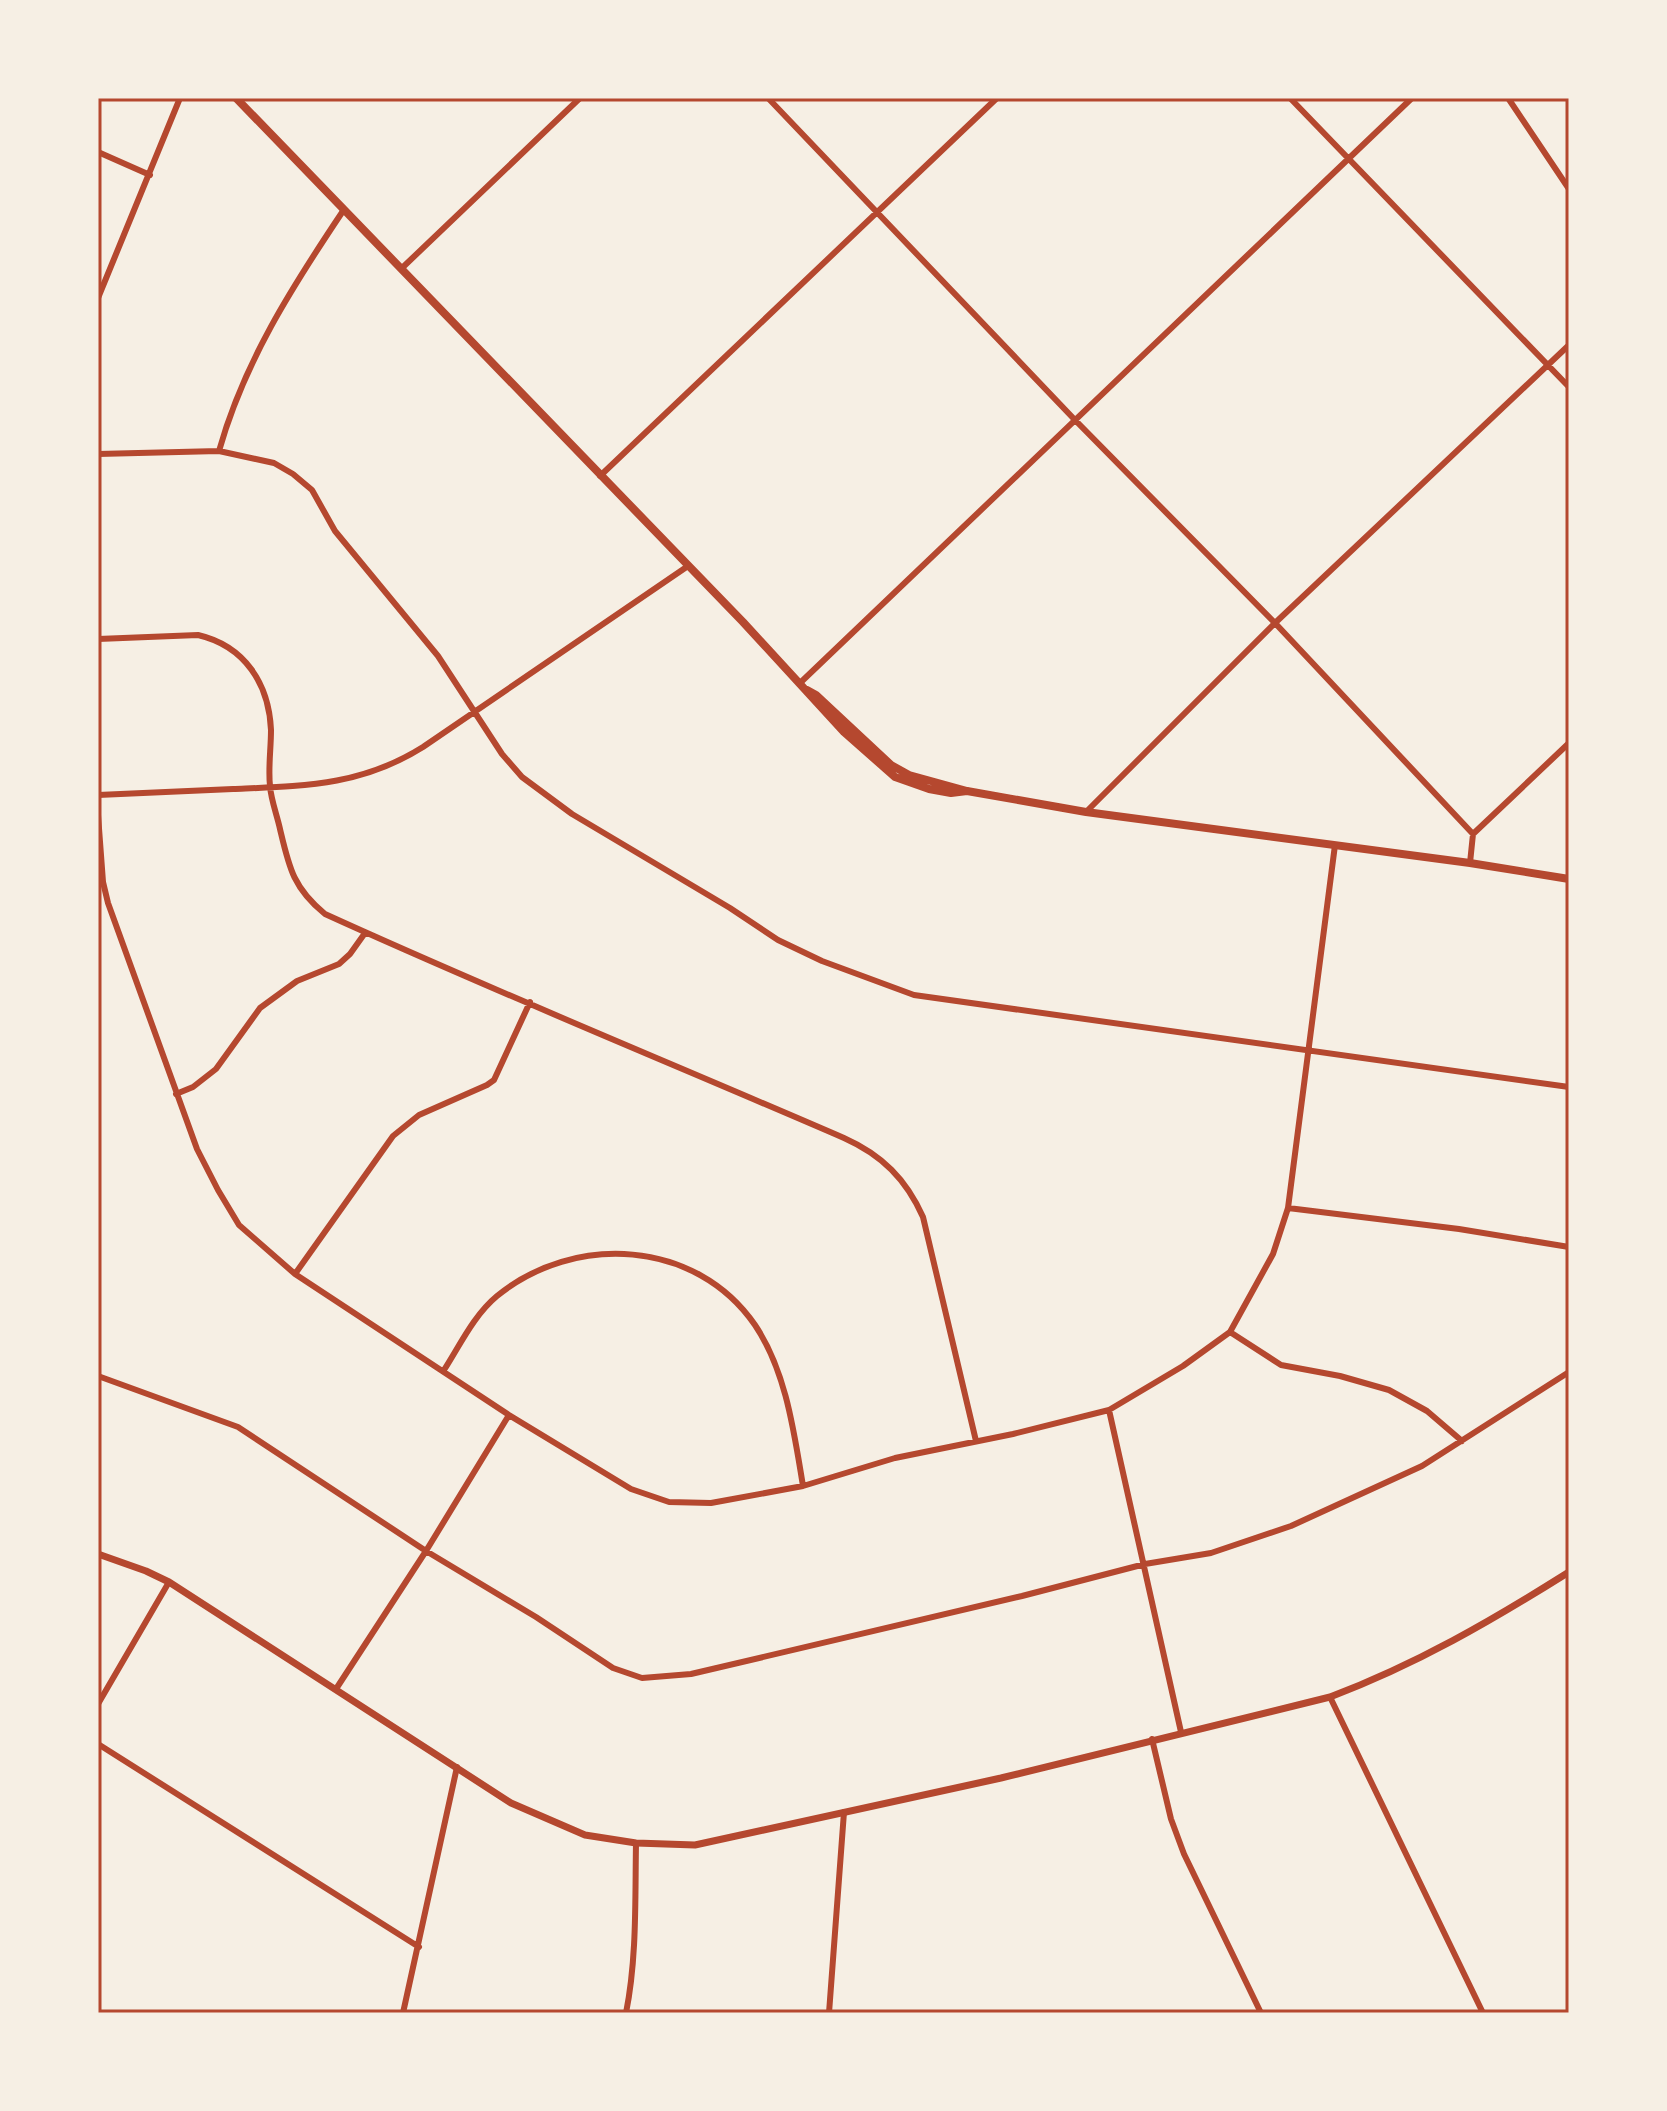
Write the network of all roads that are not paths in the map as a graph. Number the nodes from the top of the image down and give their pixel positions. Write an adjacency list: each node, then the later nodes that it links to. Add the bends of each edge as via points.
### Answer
1 (180, 98): 11 (street)
2 (236, 98): 13 (main road)
3 (580, 98): 15 (street)
4 (768, 98): 14 (street)
5 (997, 98): 14 (street)
6 (1290, 98): 10 (street)
7 (1412, 98): 10 (street)
8 (1508, 98): 12 (street)
9 (98, 152): 11 (street)
10 (1347, 158): 18 (street); 20 (street)
11 (150, 175): 16 (street)
12 (1569, 189)
13 (343, 211): 15 (main road); 21 (street, via 254,354)
14 (876, 212): 20 (street); 23 (street)
15 (402, 268): 23 (main road)
16 (98, 298)
17 (1569, 345): 18 (street)
18 (1547, 365): 19 (street); 25 (street)
19 (1569, 387)
20 (1075, 420): 25 (street); 27 (street)
21 (219, 451): 22 (street); 28 (street, via 274,463 312,490 335,531 438,656)
22 (98, 454)
23 (600, 476): 24 (main road)
24 (688, 566): 27 (main road); 28 (street)
25 (1275, 623): 32 (street); 34 (street)
26 (98, 639): 30 (street, via 198,635 238,655 259,678 266,700)
27 (803, 686): 32 (main road, via 811,699 906,782)
28 (475, 710): 30 (street, via 401,760 370,774 320,785); 40 (street, via 502,754 547,797 778,940 822,961 914,995)
29 (1569, 743): 34 (street)
30 (270, 787): 31 (street); 38 (street, via 291,873 303,895 325,914)
31 (98, 795)
32 (1086, 812): 35 (main road)
33 (98, 815): 42 (street, via 108,903)
34 (1473, 834): 36 (street)
35 (1335, 845): 36 (main road); 40 (street)
36 (1470, 863): 37 (main road)
37 (1569, 879)
38 (365, 933): 39 (street); 42 (street, via 339,964 297,981 260,1008 216,1069)
39 (530, 1002): 45 (street, via 494,1080 419,1115 393,1136); 52 (street, via 866,1148 888,1165 903,1180 923,1217)
40 (1307, 1051): 41 (street); 43 (street)
41 (1569, 1087)
42 (176, 1094): 45 (street, via 239,1225)
43 (1288, 1208): 44 (street); 46 (street, via 1273,1254)
44 (1569, 1247)
45 (295, 1274): 47 (street)
46 (1230, 1332): 50 (street); 53 (street, via 1281,1365 1340,1376 1411,1400)
47 (444, 1370): 51 (street); 54 (street, via 496,1297 541,1268 629,1252 677,1263 724,1293 755,1325 782,1386)
48 (1569, 1372): 53 (street)
49 (98, 1376): 55 (street, via 238,1427)
50 (1109, 1410): 52 (street); 57 (street)
51 (509, 1415): 54 (street, via 631,1489 669,1502 711,1503); 55 (street)
52 (976, 1441): 54 (street)
53 (1462, 1441): 57 (street, via 1409,1472 1291,1526 1211,1553)
54 (803, 1486)
55 (426, 1551): 57 (street, via 613,1668 642,1678 691,1674); 60 (street)
56 (98, 1554): 59 (street)
57 (1145, 1564): 63 (street)
58 (1569, 1572): 61 (street, via 1442,1649)
59 (169, 1582): 60 (street); 62 (street)
60 (336, 1689): 66 (street)
61 (1330, 1697): 63 (street); 74 (street)
62 (98, 1704)
63 (1181, 1732): 64 (street)
64 (1152, 1739): 67 (street); 73 (street, via 1184,1854)
65 (98, 1744): 69 (street)
66 (457, 1767): 68 (street, via 545,1820 585,1835); 69 (street)
67 (844, 1812): 68 (street, via 695,1845); 72 (street)
68 (636, 1843): 71 (street)
69 (419, 1947): 70 (street)
70 (403, 2013)
71 (626, 2013)
72 (829, 2013)
73 (1261, 2013)
74 (1483, 2013)

